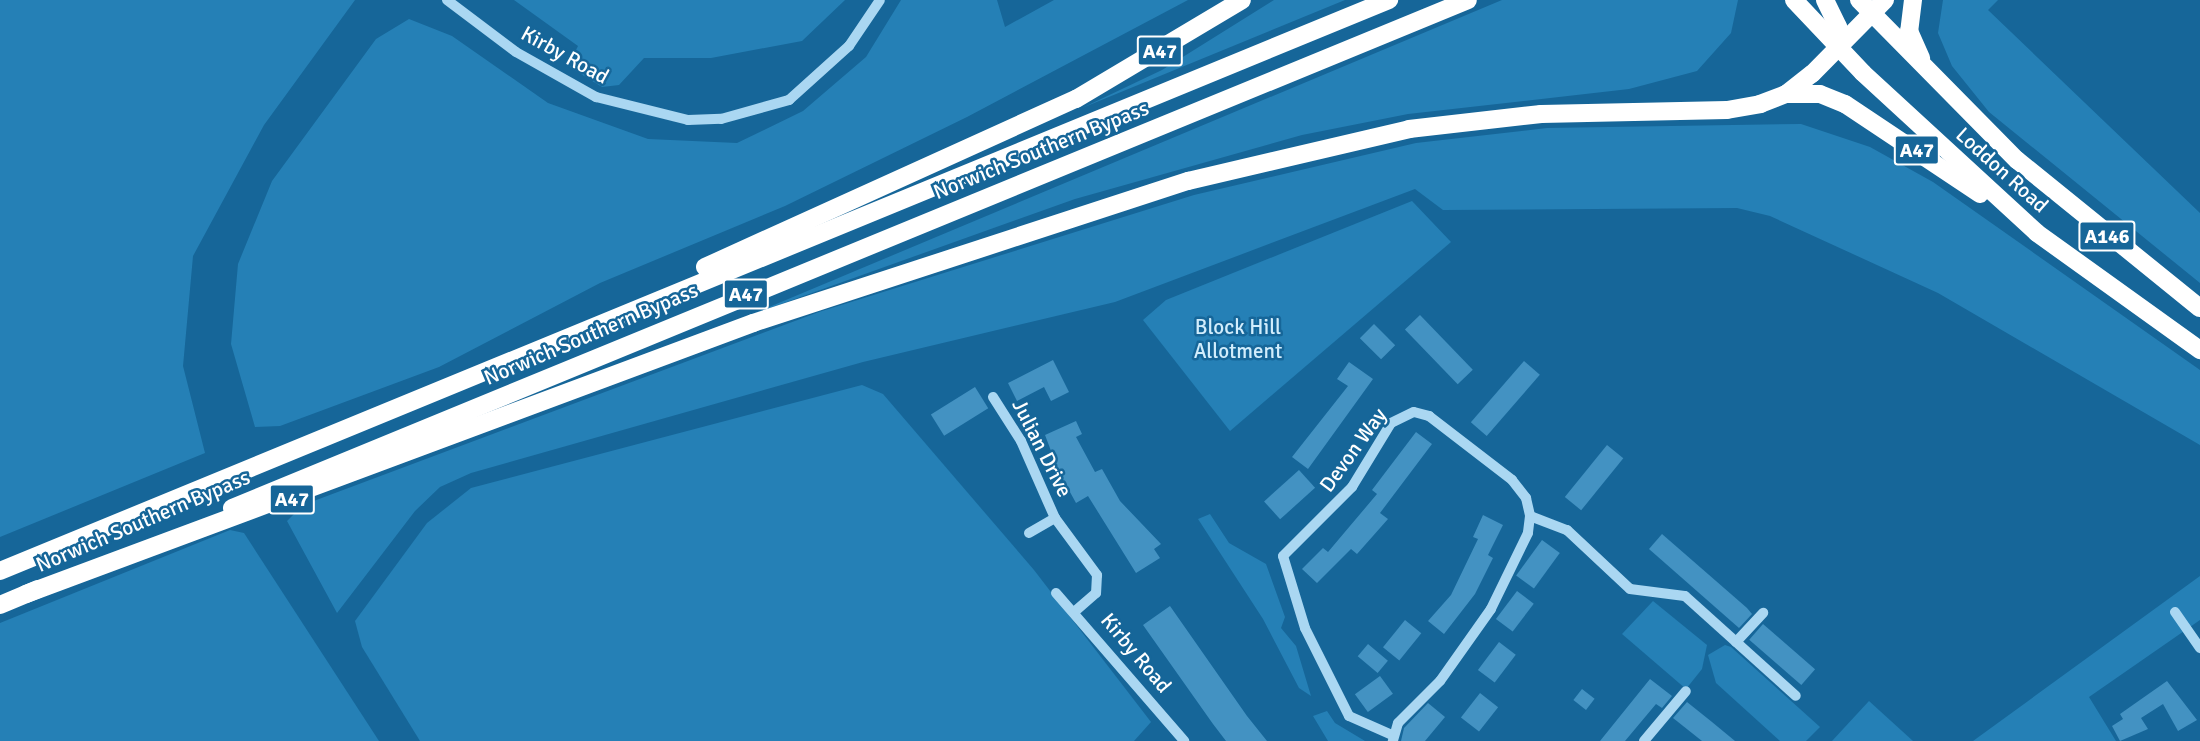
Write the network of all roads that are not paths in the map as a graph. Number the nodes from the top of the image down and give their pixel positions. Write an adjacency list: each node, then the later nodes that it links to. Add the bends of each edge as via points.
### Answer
1 (447, 0): 2 (street, Kirby Road, via 516,52 596,97 688,120 721,118 789,100 849,46)
2 (880, 0)
3 (1242, 0): 17 (highway, A47, via 1076,99)
4 (1389, 0): 17 (highway, Norwich Southern Bypass / A47)
5 (1468, 0): 24 (highway, Norwich Southern Bypass / A47)
6 (1794, 0): 11 (highway, Loddon Road / A146)
7 (1825, 0): 11 (highway, via 1838,27)
8 (1885, 0): 10 (highway, A47)
9 (1912, 0): 12 (highway, via 1909,31)
10 (1865, 7): 11 (highway, A47); 12 (highway, Loddon Road / A146)
11 (1836, 47): 13 (highway, A47); 14 (highway, Loddon Road / A146)
12 (1934, 78): 15 (highway, Loddon Road / A146, via 2017,160)
13 (1786, 94): 14 (highway, A47, via 1820,94 1845,104); 24 (highway, A47, via 1727,110 1541,114 1409,129 1188,181 753,323)
14 (2037, 232): 16 (highway, Loddon Road / A146)
15 (2200, 308)
16 (2200, 350)
17 (436, 392): 22 (highway, Norwich Southern Bypass / A47)
18 (993, 397): 20 (street, Julian Drive, via 1021,441)
19 (1530, 516): 29 (street, via 1567,530 1630,589 1685,596); 33 (street, Devon Way, via 1491,609 1450,669); 33 (street, Devon Way, via 1527,498 1512,480 1429,416 1414,412 1391,423 1352,488 1283,556 1305,628 1349,716)
20 (1055, 518): 21 (street, Julian Drive); 26 (street, Julian Drive, via 1099,581 1096,593)
21 (1029, 533)
22 (0, 571)
23 (1056, 593): 26 (street, Kirby Road)
24 (26, 594): 25 (highway, Norwich Southern Bypass / A47)
25 (0, 605)
26 (1075, 611): 34 (street, Kirby Road)
27 (2175, 612): 30 (street)
28 (1763, 613): 29 (street)
29 (1736, 642): 32 (street)
30 (2200, 648)
31 (1686, 692): 35 (street)
32 (1796, 696)
33 (1392, 738)
34 (1184, 741)
35 (1644, 741)

